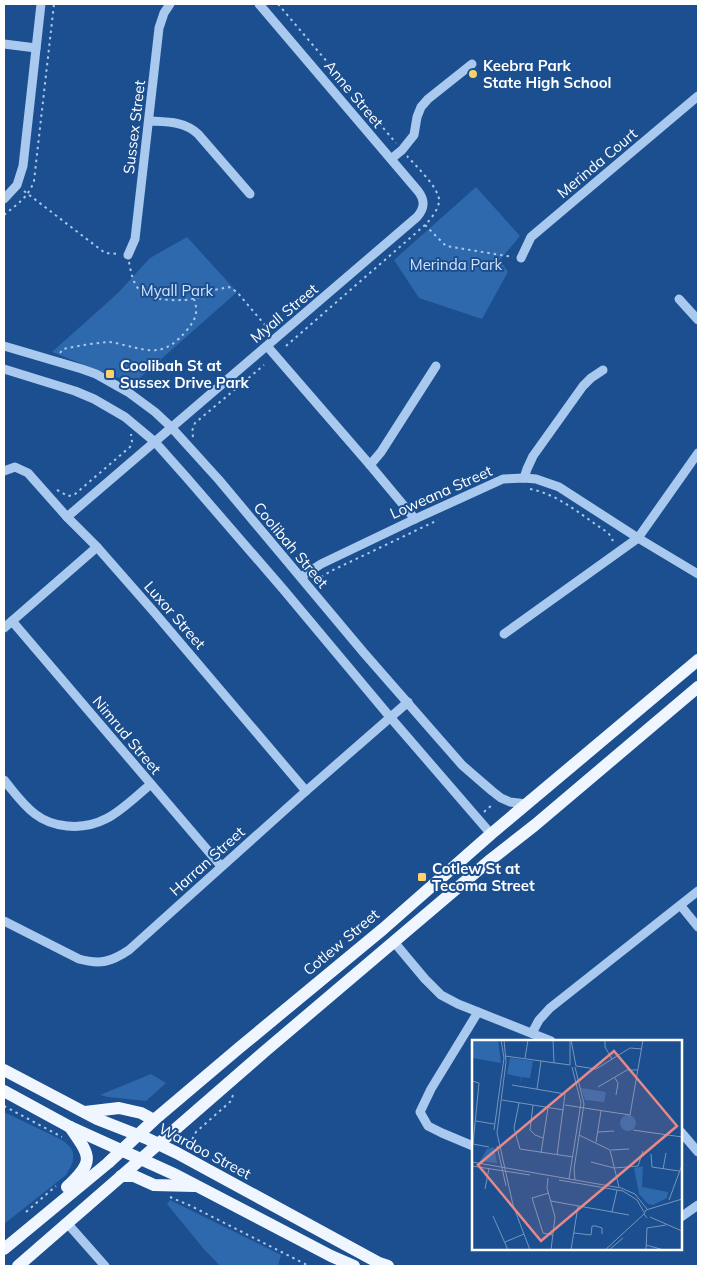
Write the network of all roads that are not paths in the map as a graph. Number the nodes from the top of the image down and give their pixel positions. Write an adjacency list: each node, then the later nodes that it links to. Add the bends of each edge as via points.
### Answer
1 (41, 4): 5 (street)
2 (170, 4): 8 (street, Sussex Street, via 159,28)
3 (259, 4): 9 (street, Anne Street)
4 (4, 44): 5 (street)
5 (36, 48): 11 (street, via 22,166 17,185)
6 (472, 64): 9 (street, via 421,107 414,135)
7 (698, 96): 14 (street, Merinda Court, via 531,237)
8 (149, 121): 10 (street, via 181,124 193,129); 13 (street, Sussex Street, via 135,239)
9 (391, 159): 12 (street, Anne Street, via 421,195)
10 (250, 194)
11 (4, 199)
12 (424, 206): 18 (street, Myall Street, via 417,217)
13 (128, 255)
14 (520, 258)
15 (679, 299): 16 (street)
16 (698, 320)
17 (4, 346): 22 (street, Coolibah Street, via 96,374 142,401)
18 (267, 346): 22 (street, Myall Street); 25 (street)
19 (436, 366): 25 (street)
20 (4, 370): 23 (street, via 94,399 125,417)
21 (603, 370): 27 (street, via 583,386 533,456)
22 (171, 427): 23 (street, Myall Street); 33 (street, Coolibah Street)
23 (154, 442): 28 (street, Myall Street); 40 (street)
24 (698, 453): 30 (street)
25 (370, 465): 29 (street)
26 (4, 470): 28 (street, Luxor Street, via 15,467 28,473)
27 (524, 478): 29 (street, Loweana Street, via 503,480); 30 (street, Loweana Street, via 558,487)
28 (67, 517): 31 (street, Luxor Street)
29 (415, 519): 33 (street, Loweana Street, via 321,564)
30 (638, 538): 32 (street, Loweana Street); 36 (street)
31 (97, 546): 34 (street); 43 (street, Luxor Street)
32 (698, 574)
33 (301, 577): 39 (street, Coolibah Street)
34 (12, 621): 35 (street); 42 (street, Nimrud Street)
35 (4, 628)
36 (504, 634)
37 (698, 660): 44 (main road, Cotlew Street)
38 (698, 687): 45 (main road)
39 (408, 702): 40 (street, Harran Street); 44 (street, Coolibah Street, via 462,765 482,783 501,798)
40 (390, 717): 43 (street, Harran Street); 46 (street)
41 (4, 780): 42 (street, via 37,816 54,824 72,827 89,826 108,818)
42 (151, 784): 47 (street, Nimrud Street)
43 (306, 791): 47 (street, Harran Street)
44 (527, 804): 46 (main road, Cotlew Street)
45 (535, 825): 46 (main road, via 522,829 507,840); 52 (main road)
46 (491, 834): 59 (main road, Cotlew Street, via 383,929)
47 (221, 866): 50 (street, Harran Street, via 128,950 106,962 79,959)
48 (698, 891): 49 (street)
49 (681, 906): 51 (street); 54 (street, via 550,1008)
50 (4, 921)
51 (698, 927)
52 (394, 942): 53 (street, via 441,994); 63 (main road)
53 (478, 1012): 54 (street); 64 (street, via 420,1112 428,1126)
54 (532, 1033): 55 (street)
55 (549, 1040)
56 (4, 1070): 58 (main road, Wardoo Street)
57 (4, 1091): 60 (main road)
58 (85, 1112): 59 (main road, via 119,1108); 62 (main road, Wardoo Street)
59 (154, 1120): 62 (main road, Cotlew Street)
60 (67, 1133): 65 (main road); 71 (main road, via 82,1145 88,1162 64,1190)
61 (682, 1133): 66 (street)
62 (138, 1135): 63 (main road, Wardoo Street); 65 (main road, Cotlew Street)
63 (158, 1144): 67 (main road); 78 (main road, Wardoo Street)
64 (472, 1146)
65 (121, 1150): 67 (main road); 71 (main road, Cotlew Street)
66 (698, 1152)
67 (141, 1159): 68 (main road); 69 (main road)
68 (121, 1176): 69 (main road, via 134,1176 154,1185); 73 (main road)
69 (197, 1186): 77 (main road)
70 (698, 1204): 72 (street)
71 (56, 1206): 74 (main road, Cotlew Street)
72 (682, 1217)
73 (67, 1223): 75 (main road); 76 (street)
74 (4, 1250)
75 (18, 1266)
76 (105, 1266)
77 (354, 1266)
78 (388, 1266)

